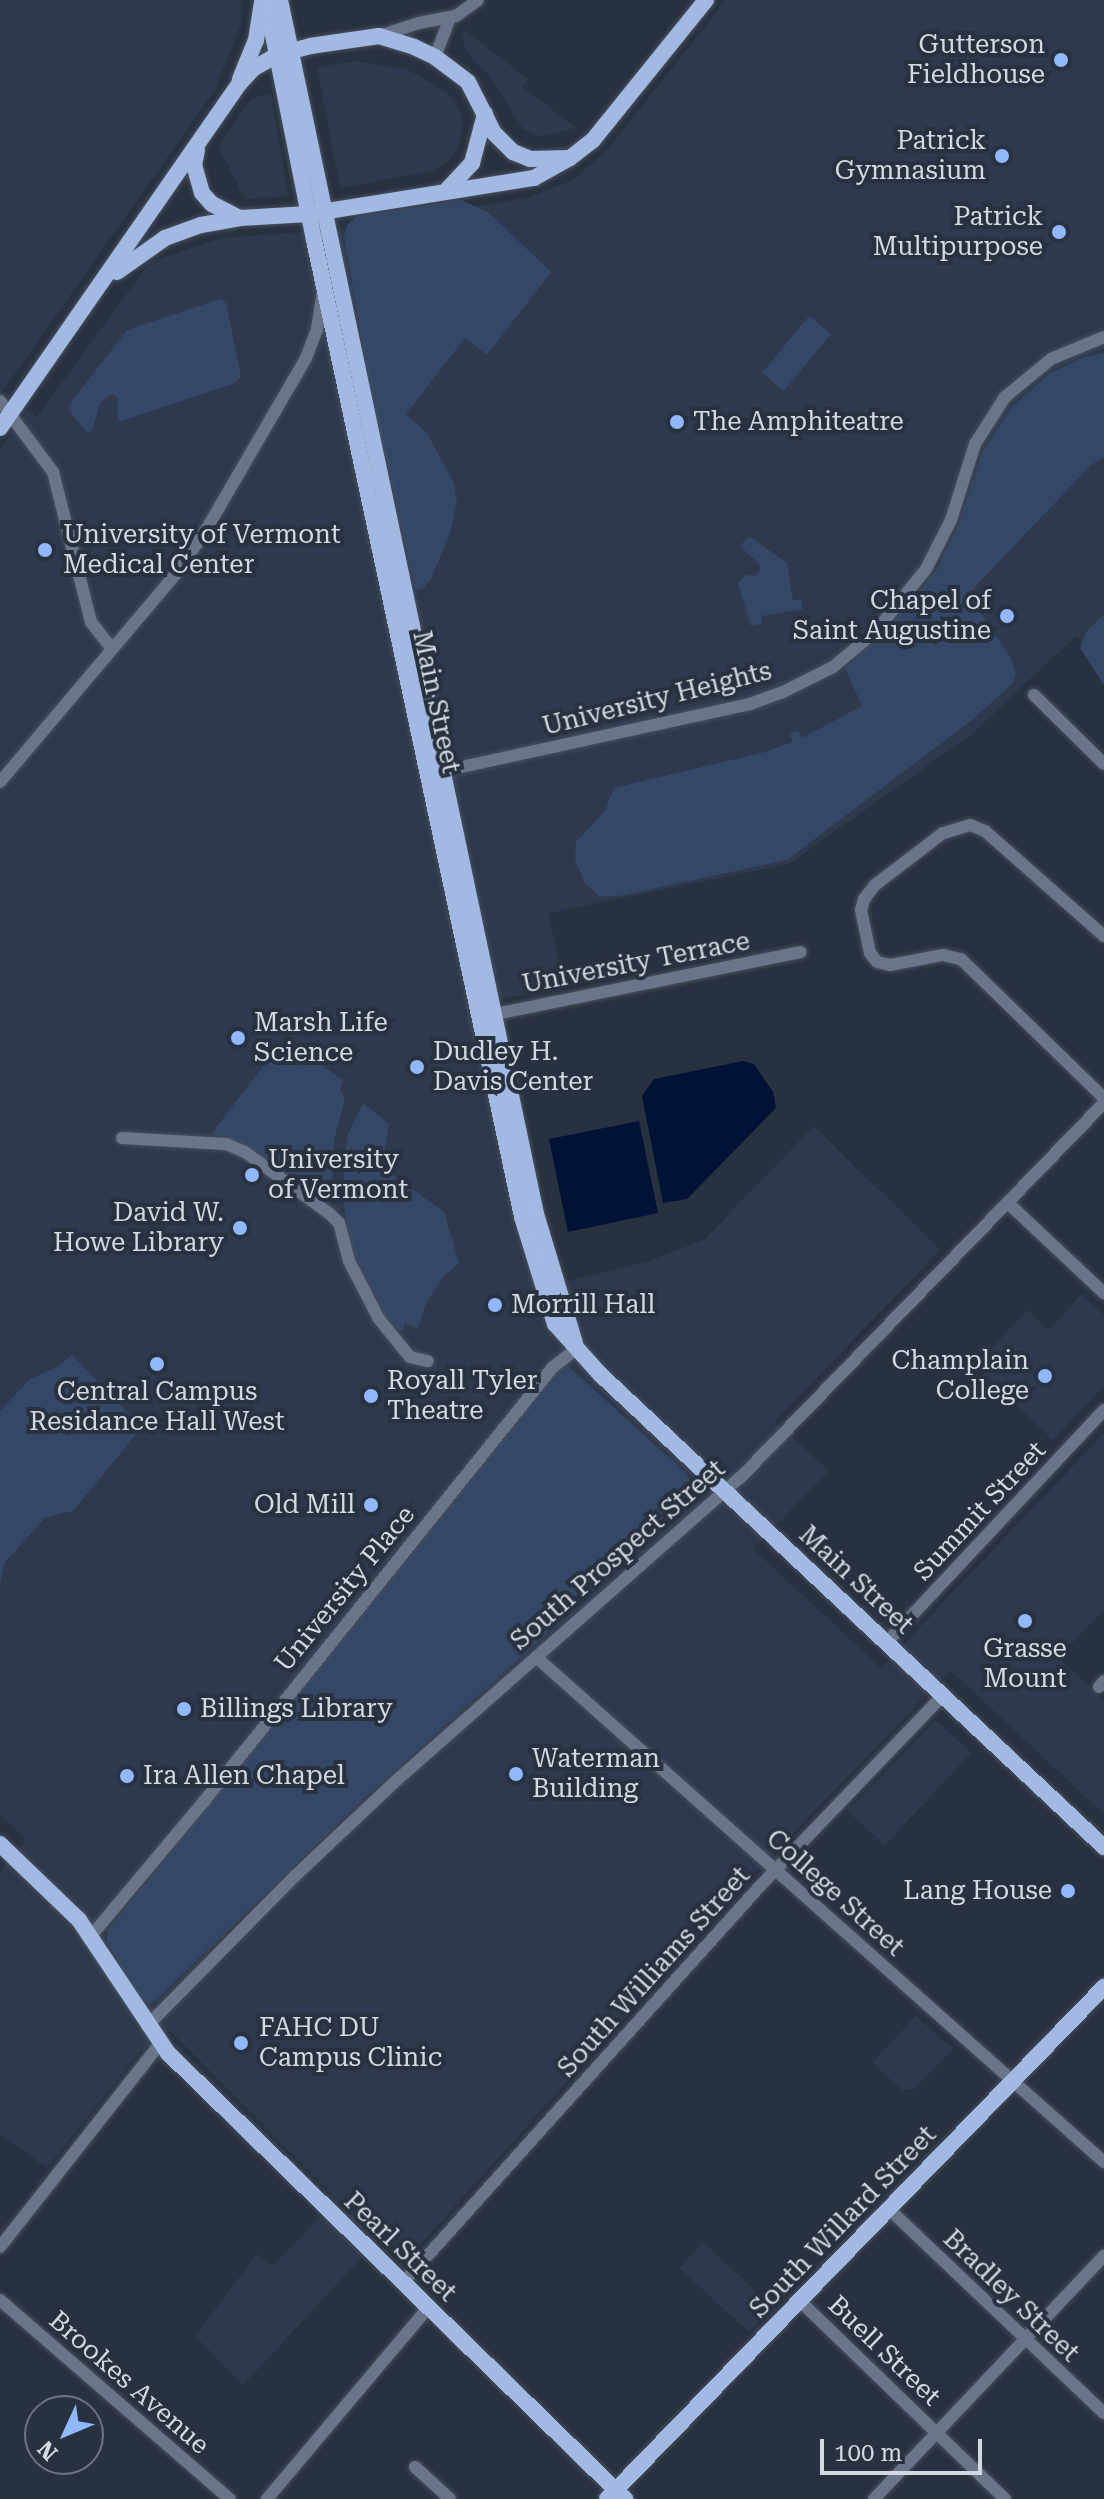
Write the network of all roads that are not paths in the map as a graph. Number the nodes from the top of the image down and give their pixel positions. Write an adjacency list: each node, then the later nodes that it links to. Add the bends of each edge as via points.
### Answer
1 (264, 0): 7 (main road); 9 (main road)
2 (280, 0): 7 (main road)
3 (478, 0): 5 (street)
4 (706, 0): 12 (main road, via 612,120)
5 (450, 18): 6 (street); 8 (street)
6 (379, 36): 7 (main road); 8 (main road)
7 (285, 53): 9 (main road, via 254,68); 14 (main road, Main Street)
8 (435, 57): 10 (main road, via 468,82)
9 (239, 84): 11 (main road)
10 (485, 114): 12 (main road, via 494,133 513,152 530,159); 13 (main road, via 472,163)
11 (198, 143): 15 (main road, via 194,165 202,193); 16 (main road)
12 (570, 158): 13 (main road, via 534,178)
13 (445, 192): 14 (main road)
14 (316, 213): 15 (main road); 17 (main road, Main Street); 24 (main road, Main Street)
15 (240, 218): 16 (main road, via 165,238)
16 (100, 286): 19 (main road)
17 (324, 286): 21 (street, via 306,358 206,530 179,570); 24 (main road, Main Street)
18 (1104, 337): 24 (street, University Heights, via 1051,359 1005,397 975,444 951,520 926,569 876,631 833,667 750,704)
19 (5, 408): 20 (main road); 21 (street, via 53,472 91,622)
20 (0, 428)
21 (111, 648): 25 (street)
22 (1034, 695): 23 (street)
23 (1104, 764)
24 (434, 773): 28 (main road, Main Street)
25 (0, 782)
26 (1104, 936): 29 (street, via 985,831 970,825 943,833 875,885 861,910 870,953 877,962 890,965 943,955 961,959)
27 (801, 952): 28 (street, University Terrace)
28 (486, 1016): 33 (main road, Main Street, via 536,1214)
29 (1104, 1100): 31 (street, South Prospect Street)
30 (122, 1138): 34 (street, via 226,1144 245,1152 339,1223 349,1261 379,1319 410,1357)
31 (1008, 1203): 32 (street); 36 (street, South Prospect Street)
32 (1104, 1293)
33 (577, 1348): 36 (main road, Main Street); 43 (street, University Place, via 553,1367)
34 (428, 1361)
35 (1104, 1410): 37 (street, Summit Street)
36 (726, 1491): 37 (main road, Main Street); 38 (street, South Prospect Street)
37 (887, 1642): 39 (main road, Main Street)
38 (536, 1657): 42 (street, College Street); 45 (street, South Prospect Street, via 332,1840)
39 (943, 1695): 41 (main road, Main Street); 42 (street, South Williams Street)
40 (0, 1844): 43 (main road, Pearl Street)
41 (1104, 1847)
42 (775, 1870): 47 (street, College Street); 52 (street, South Williams Street)
43 (91, 1936): 45 (main road, Pearl Street)
44 (1104, 1987): 47 (main road, South Willard Street)
45 (147, 2026): 46 (main road, Pearl Street)
46 (160, 2044): 50 (street); 52 (main road, Pearl Street)
47 (1013, 2081): 48 (street, College Street); 49 (main road, South Willard Street)
48 (1104, 2162)
49 (890, 2210): 54 (main road, South Willard Street); 56 (street, Bradley Street)
50 (0, 2247)
51 (1104, 2256): 56 (street)
52 (403, 2283): 55 (main road, Pearl Street)
53 (0, 2300): 61 (street, Brookes Avenue)
54 (800, 2301): 58 (street, Buell Street); 60 (main road, South Willard Street)
55 (428, 2308): 60 (main road, Pearl Street); 62 (street)
56 (1024, 2341): 57 (street, Bradley Street); 58 (street)
57 (1104, 2413)
58 (937, 2433): 64 (street); 65 (street, Buell Street)
59 (415, 2467): 63 (street)
60 (616, 2496)
61 (230, 2499)
62 (267, 2499)
63 (450, 2499)
64 (874, 2499)
65 (1005, 2499)

